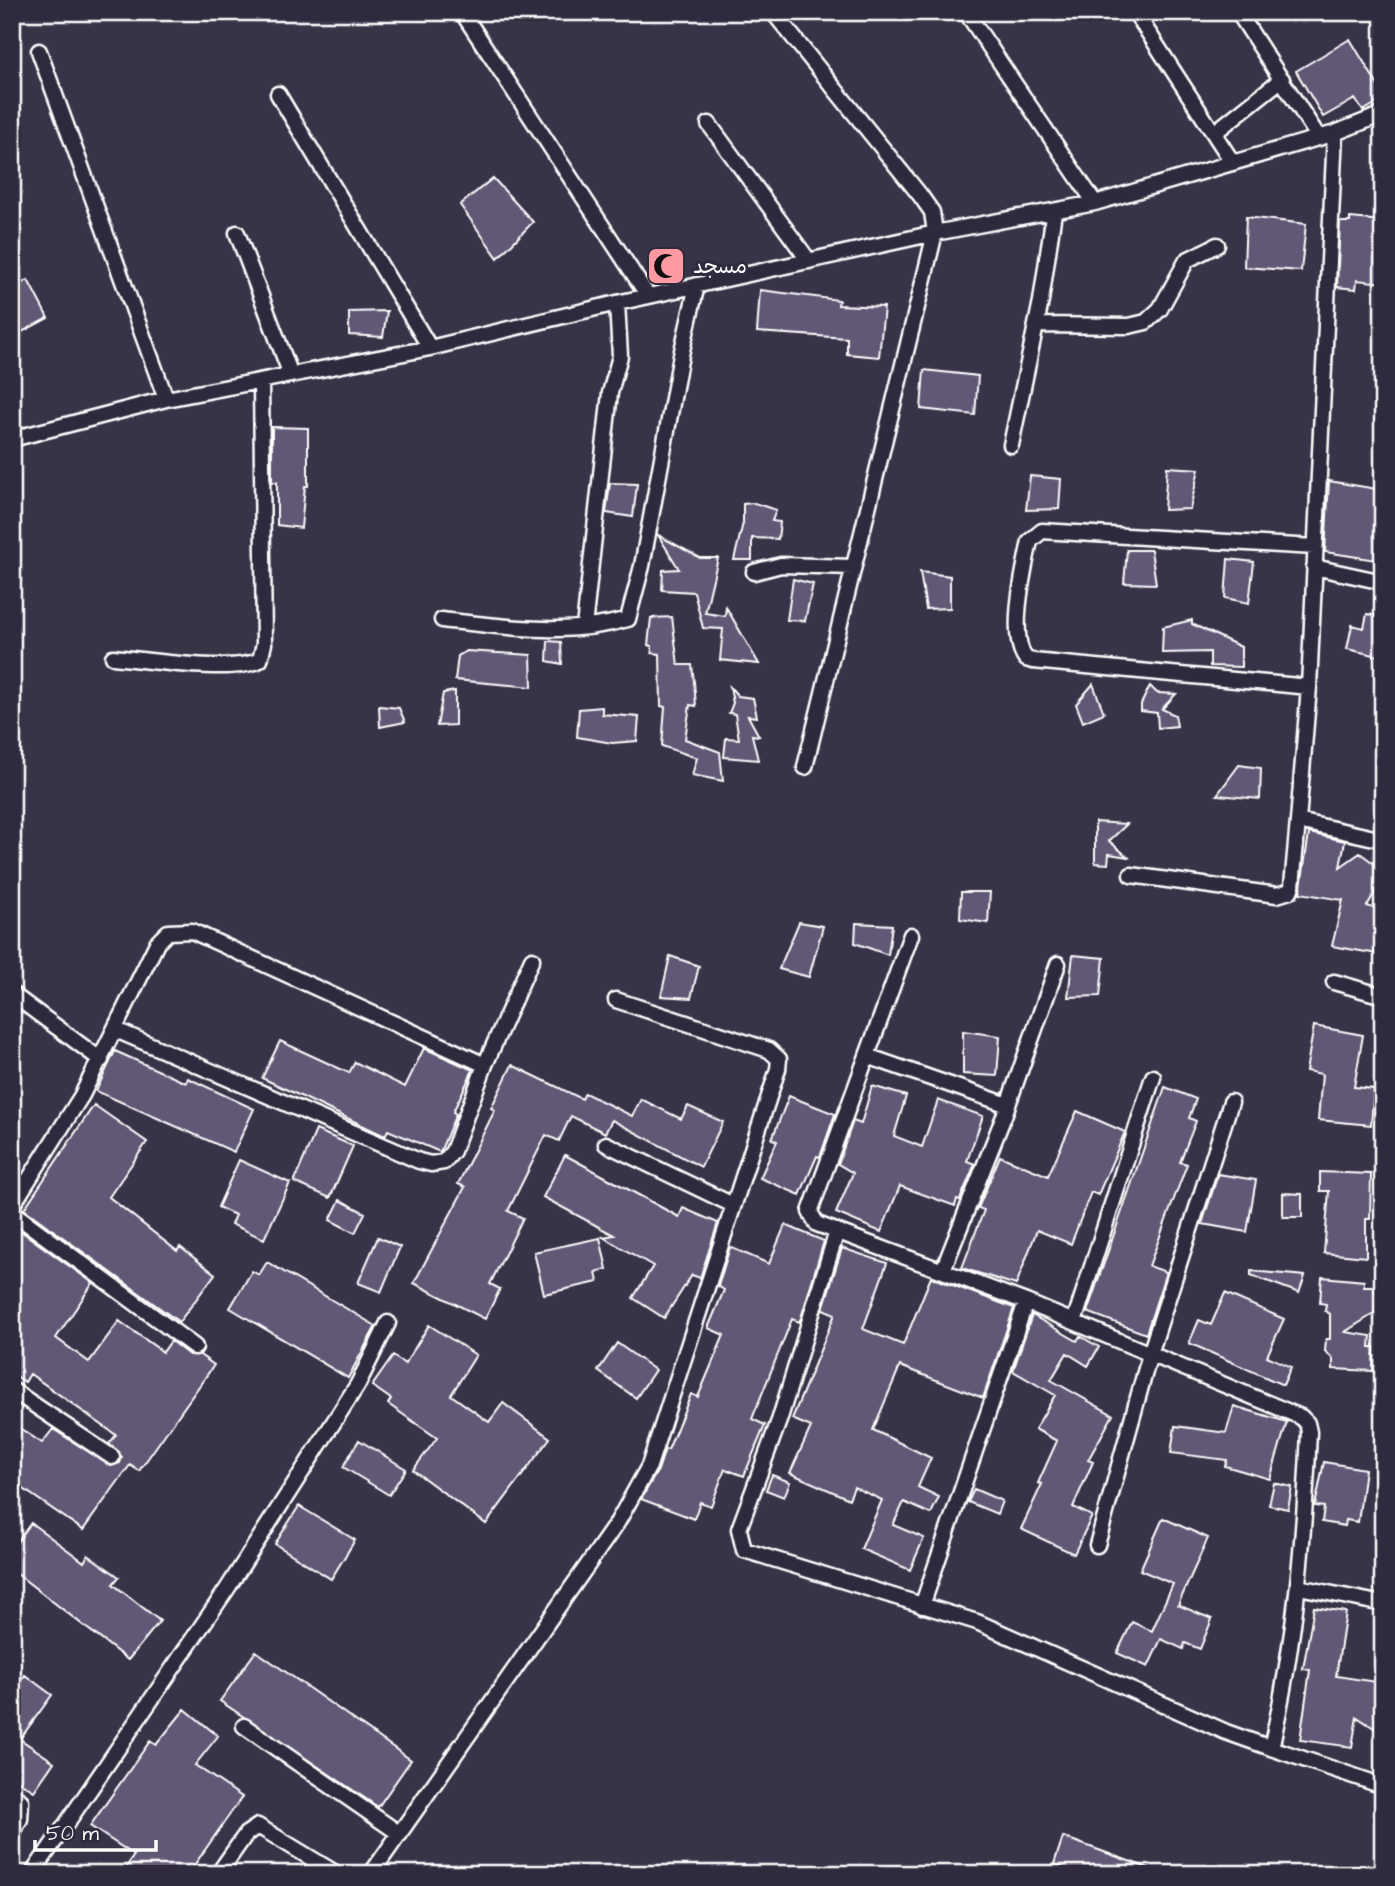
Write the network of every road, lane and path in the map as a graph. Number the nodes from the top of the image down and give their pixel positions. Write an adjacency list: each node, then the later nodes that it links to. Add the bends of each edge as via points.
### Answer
1 (462, 12): 22 (street)
2 (773, 12): 18 (street, via 920,195 932,212)
3 (966, 12): 15 (street)
4 (1135, 12): 11 (street)
5 (1238, 12): 7 (street)
6 (39, 51): 28 (street)
7 (1282, 79): 11 (street); 13 (street)
8 (278, 94): 25 (street)
9 (1383, 114): 12 (street)
10 (709, 124): 20 (street)
11 (1214, 133): 14 (street)
12 (1335, 133): 13 (street); 31 (street)
13 (1320, 138): 14 (street)
14 (1233, 163): 15 (street)
15 (1095, 203): 16 (street)
16 (1054, 212): 18 (street); 24 (street)
17 (237, 233): 26 (street)
18 (935, 233): 20 (street); 32 (street)
19 (1217, 245): 24 (street, via 1187,260 1160,309 1146,322 1129,326)
20 (809, 261): 21 (street)
21 (697, 285): 22 (street); 37 (street, via 628,619)
22 (648, 296): 23 (street)
23 (617, 303): 25 (street); 37 (street, via 620,356 610,393)
24 (1036, 325): 30 (street)
25 (430, 348): 26 (street)
26 (291, 375): 27 (street)
27 (261, 381): 28 (street); 38 (street, via 264,645 260,660 230,666)
28 (166, 399): 29 (street)
29 (12, 439)
30 (1011, 445)
31 (1315, 547): 33 (street); 39 (street, via 1042,531 1030,541 1018,614 1018,648 1033,661)
32 (853, 567): 34 (street, via 781,565); 40 (street)
33 (1314, 567): 35 (street); 39 (street)
34 (754, 572)
35 (1383, 582)
36 (442, 620): 37 (street, via 554,631)
37 (584, 628)
38 (113, 657)
39 (1309, 687): 41 (street)
40 (805, 767)
41 (1298, 821): 42 (street); 43 (street, via 1292,886 1285,894)
42 (1383, 840)
43 (1131, 875)
44 (911, 935): 52 (street)
45 (532, 959): 54 (street)
46 (1058, 964): 57 (street)
47 (1334, 982): 49 (street)
48 (12, 994): 53 (street)
49 (1383, 996)
50 (616, 1000): 59 (street, via 776,1053 776,1077)
51 (116, 1030): 53 (street); 54 (street, via 157,943 168,932 180,929); 54 (street, via 431,1164 444,1162 453,1151)
52 (867, 1056): 57 (street); 62 (street, via 810,1212 817,1224)
53 (101, 1060): 60 (street)
54 (485, 1065)
55 (1153, 1077): 65 (street)
56 (1231, 1102): 68 (street)
57 (1008, 1105): 63 (street)
58 (606, 1144): 59 (street)
59 (733, 1205): 80 (street, via 649,1466 634,1495)
60 (12, 1206)
61 (12, 1212): 67 (street)
62 (837, 1231): 63 (street); 74 (street, via 780,1418 739,1529 740,1543 750,1554)
63 (943, 1270): 64 (street)
64 (1026, 1302): 65 (street); 74 (street)
65 (1074, 1322): 68 (street)
66 (388, 1323): 81 (street, via 358,1384 227,1590)
67 (195, 1347)
68 (1150, 1354): 71 (street); 72 (street, via 1307,1423)
69 (12, 1390): 70 (street)
70 (112, 1457)
71 (1097, 1545)
72 (1299, 1587): 73 (street); 76 (street)
73 (1383, 1604)
74 (922, 1606): 76 (street, via 977,1622)
75 (244, 1726): 80 (street)
76 (1272, 1748): 77 (street)
77 (1383, 1786)
78 (12, 1794): 79 (street, via 21,1801 22,1810)
79 (12, 1834)
80 (400, 1834): 84 (street)
81 (32, 1874)
82 (218, 1874): 83 (street, via 246,1834 258,1826)
83 (337, 1874)
84 (371, 1874)

